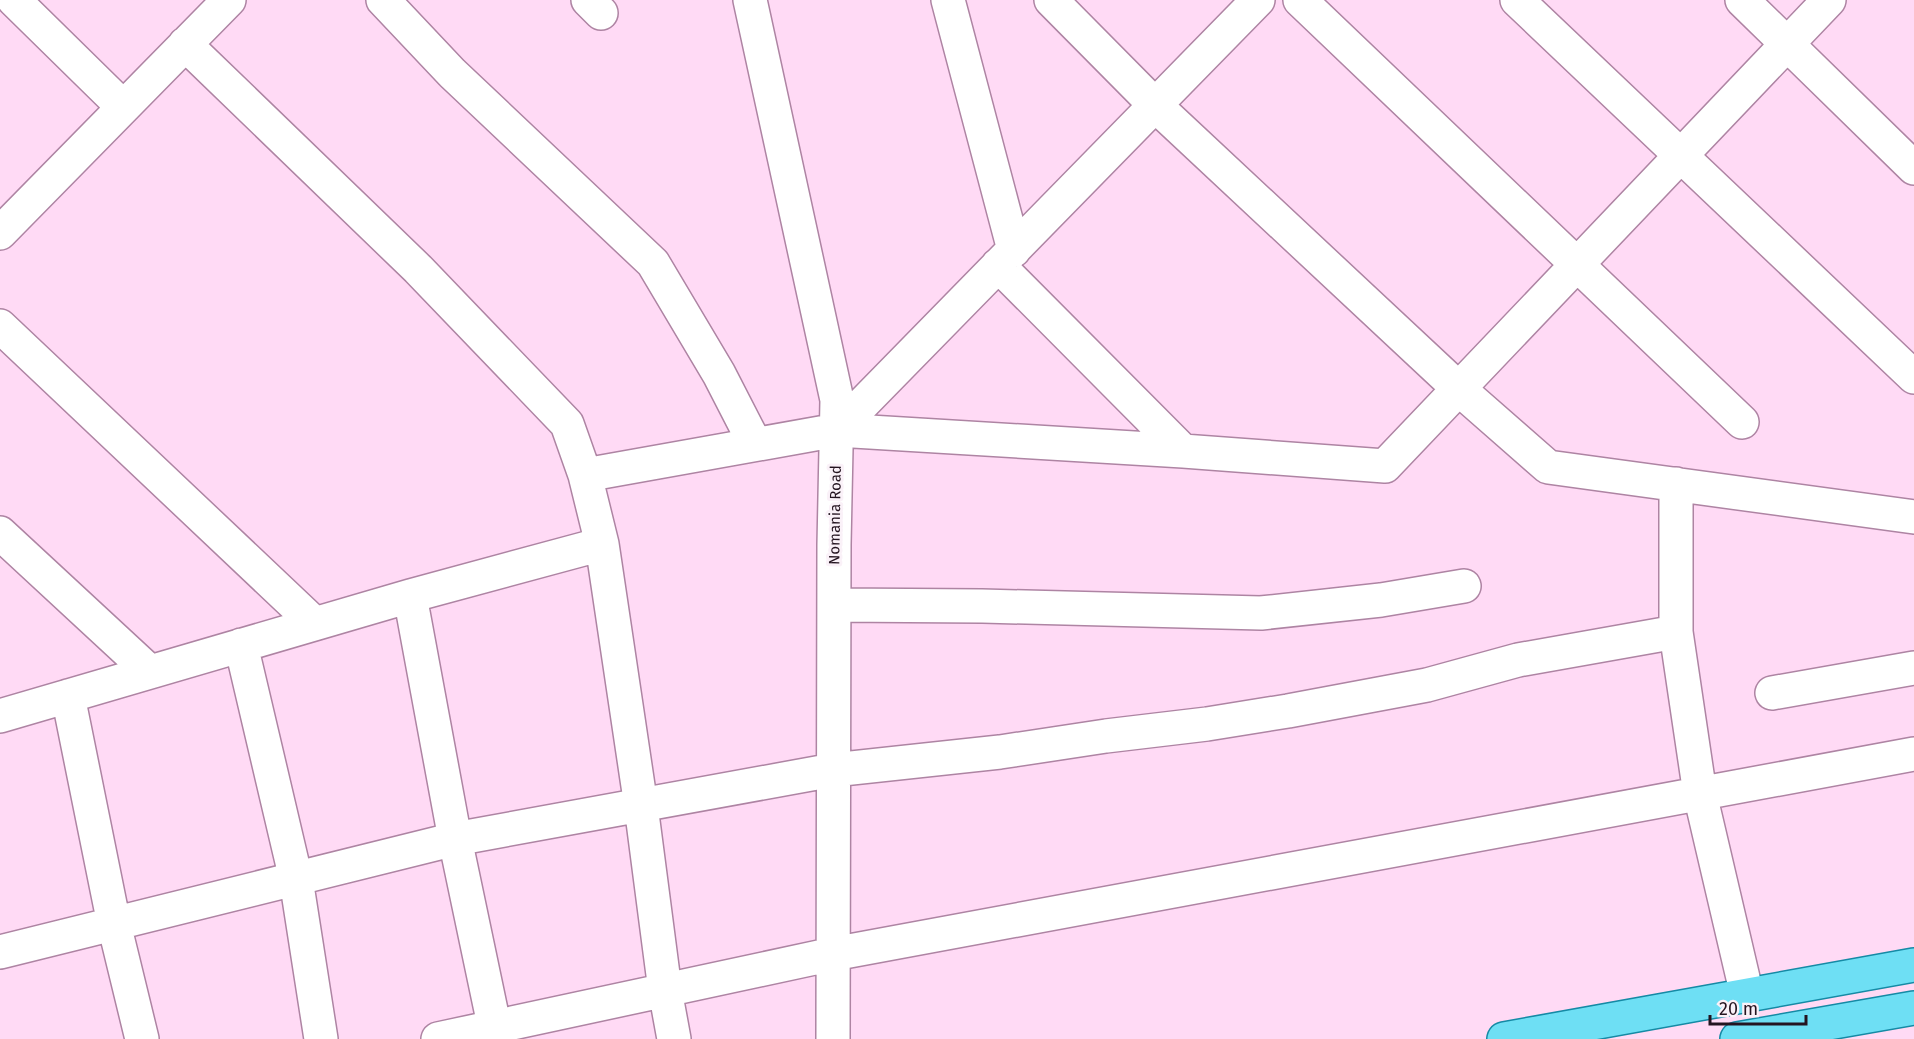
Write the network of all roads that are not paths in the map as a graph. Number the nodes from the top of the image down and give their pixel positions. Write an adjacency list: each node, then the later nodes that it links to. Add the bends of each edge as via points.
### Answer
1 (6, 0): 13 (street)
2 (14, 0): 17 (street)
3 (229, 0): 15 (street)
4 (383, 0): 28 (street, via 452,73 652,263 719,374)
5 (750, 0): 27 (street, Nomania Road, via 837,399)
6 (948, 0): 21 (street)
7 (1051, 0): 16 (street)
8 (1258, 0): 16 (street)
9 (1300, 0): 22 (street)
10 (1517, 0): 18 (street)
11 (1742, 0): 14 (street)
12 (1829, 0): 14 (street)
13 (0, 6)
14 (1786, 43): 18 (street); 19 (street)
15 (185, 44): 17 (street); 30 (street, via 418,269 567,424)
16 (1155, 105): 21 (street); 25 (street)
17 (123, 107): 20 (street)
18 (1681, 154): 22 (street); 24 (street)
19 (1914, 168)
20 (7, 214)
21 (1006, 258): 27 (street); 29 (street)
22 (1578, 263): 25 (street); 26 (street)
23 (0, 326): 38 (street)
24 (1914, 376)
25 (1459, 389): 29 (street, via 1385,466); 31 (street, via 1548,466)
26 (1742, 422)
27 (837, 430): 28 (street); 29 (street); 37 (street, Nomania Road)
28 (755, 444): 30 (street)
29 (1183, 451)
30 (585, 475): 34 (street)
31 (1676, 484): 32 (street); 39 (street)
32 (1914, 518)
33 (0, 533): 42 (street)
34 (602, 544): 36 (street); 49 (street)
35 (1464, 586): 37 (street, via 1261,613)
36 (410, 596): 38 (street); 50 (street)
37 (834, 605): 47 (street, Nomania Road)
38 (314, 623): 40 (street)
39 (1676, 632): 47 (street, via 1518,660 1428,685 1207,724); 48 (street)
40 (242, 645): 42 (street); 51 (street)
41 (1914, 668): 43 (street)
42 (149, 671): 44 (street)
43 (1772, 693)
44 (68, 696): 45 (street); 52 (street)
45 (0, 716)
46 (1914, 754): 48 (street)
47 (833, 770): 49 (street); 54 (street, Nomania Road)
48 (1700, 794): 54 (street); 57 (street)
49 (641, 806): 50 (street); 56 (street)
50 (455, 839): 51 (street); 60 (street)
51 (296, 879): 52 (street); 62 (street)
52 (114, 924): 53 (street); 61 (street)
53 (0, 952)
54 (833, 954): 56 (street); 65 (street, Nomania Road)
55 (1914, 965): 57 (main road)
56 (665, 990): 60 (street); 64 (street)
57 (1747, 995): 66 (main road)
58 (1914, 1008): 59 (main road)
59 (1839, 1031): 67 (main road)
60 (496, 1033): 63 (street)
61 (142, 1039)
62 (321, 1039)
63 (438, 1039)
64 (674, 1039)
65 (833, 1039)
66 (1504, 1039)
67 (1737, 1039)

